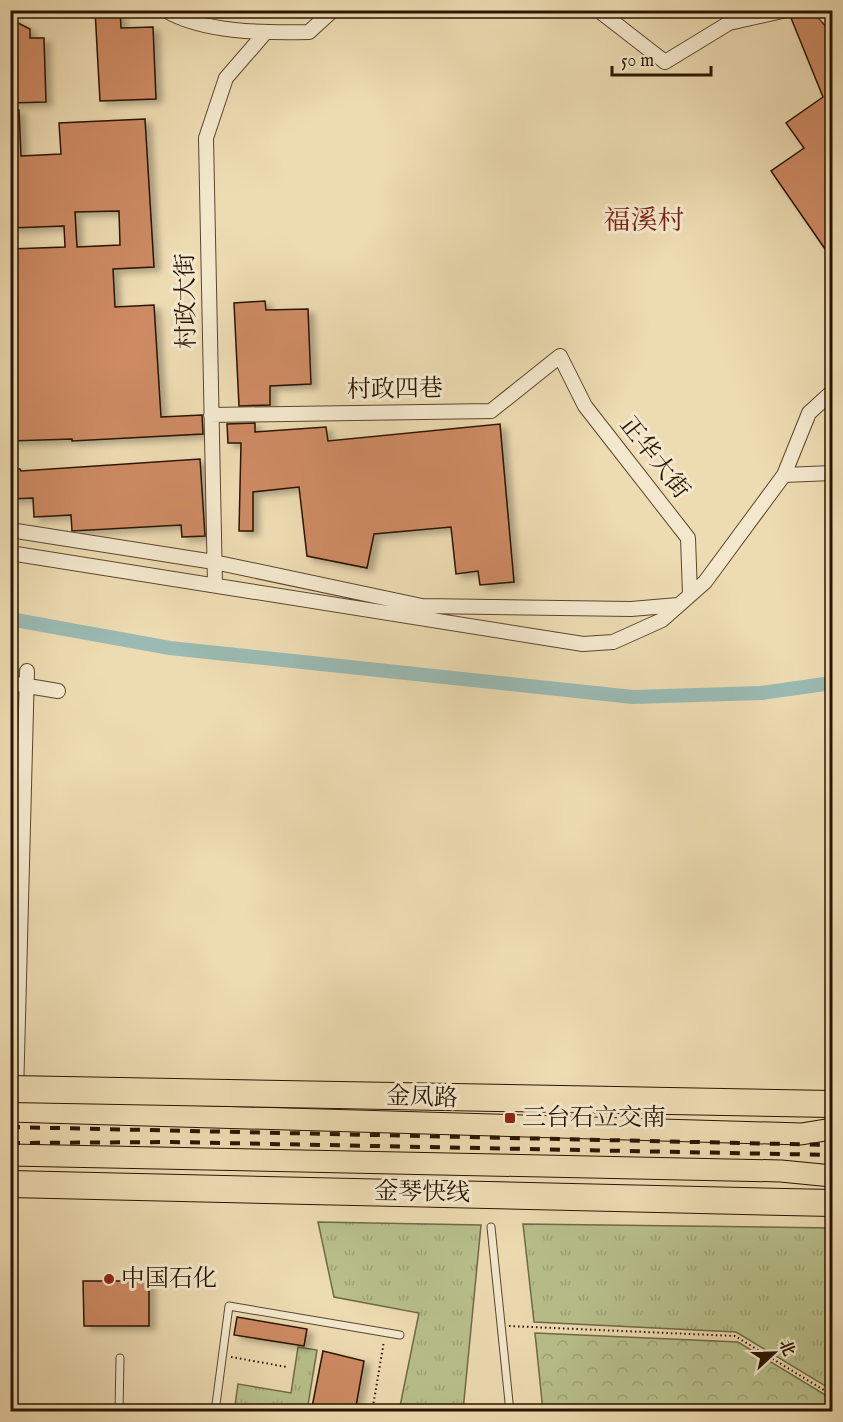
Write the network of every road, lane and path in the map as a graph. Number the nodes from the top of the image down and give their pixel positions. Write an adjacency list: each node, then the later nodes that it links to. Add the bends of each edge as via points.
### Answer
1 (165, 10): 7 (street, via 183,21)
2 (333, 10): 7 (street, via 309,32)
3 (598, 10): 4 (street, via 666,63 729,23)
4 (787, 10)
5 (821, 10): 6 (street)
6 (832, 21)
7 (265, 33): 10 (street, 村政大街, via 226,78 206,138)
8 (560, 356): 10 (street, 村政四巷, via 491,411); 17 (street, 正华大街, via 585,406 688,538)
9 (832, 392): 12 (street, via 809,412)
10 (211, 415): 15 (street, 村政大街)
11 (832, 473): 12 (street)
12 (784, 475): 17 (street, via 705,582)
13 (10, 530): 15 (street)
14 (10, 553): 16 (street)
15 (214, 562): 16 (street, 村政大街); 18 (street, via 422,606 631,609)
16 (215, 585): 18 (street, via 583,644 613,642 662,620)
17 (690, 594): 18 (street)
18 (678, 605)
19 (27, 671): 21 (street)
20 (10, 683): 21 (street)
21 (26, 686): 22 (street); 23 (street)
22 (57, 691)
23 (12, 1104): 24 (highway, bridge); 26 (main road, 金凤路)
24 (832, 1104)
25 (832, 1129): 26 (main road, 金凤路)
26 (801, 1134): 27 (main road)
27 (832, 1134)
28 (10, 1155): 29 (main road, via 769,1170)
29 (832, 1176)
30 (10, 1184): 31 (highway, 金琴快线)
31 (832, 1203)
32 (491, 1227): 33 (lane)
33 (501, 1326): 39 (path, via 735,1336); 40 (lane)
34 (385, 1332): 35 (lane); 36 (lane, via 229,1306); 43 (path)
35 (399, 1335)
36 (222, 1355): 38 (path); 42 (lane)
37 (120, 1358): 41 (lane)
38 (287, 1367)
39 (832, 1395)
40 (509, 1408): 44 (path)
41 (119, 1412)
42 (215, 1412)
43 (372, 1412)
44 (584, 1412)

